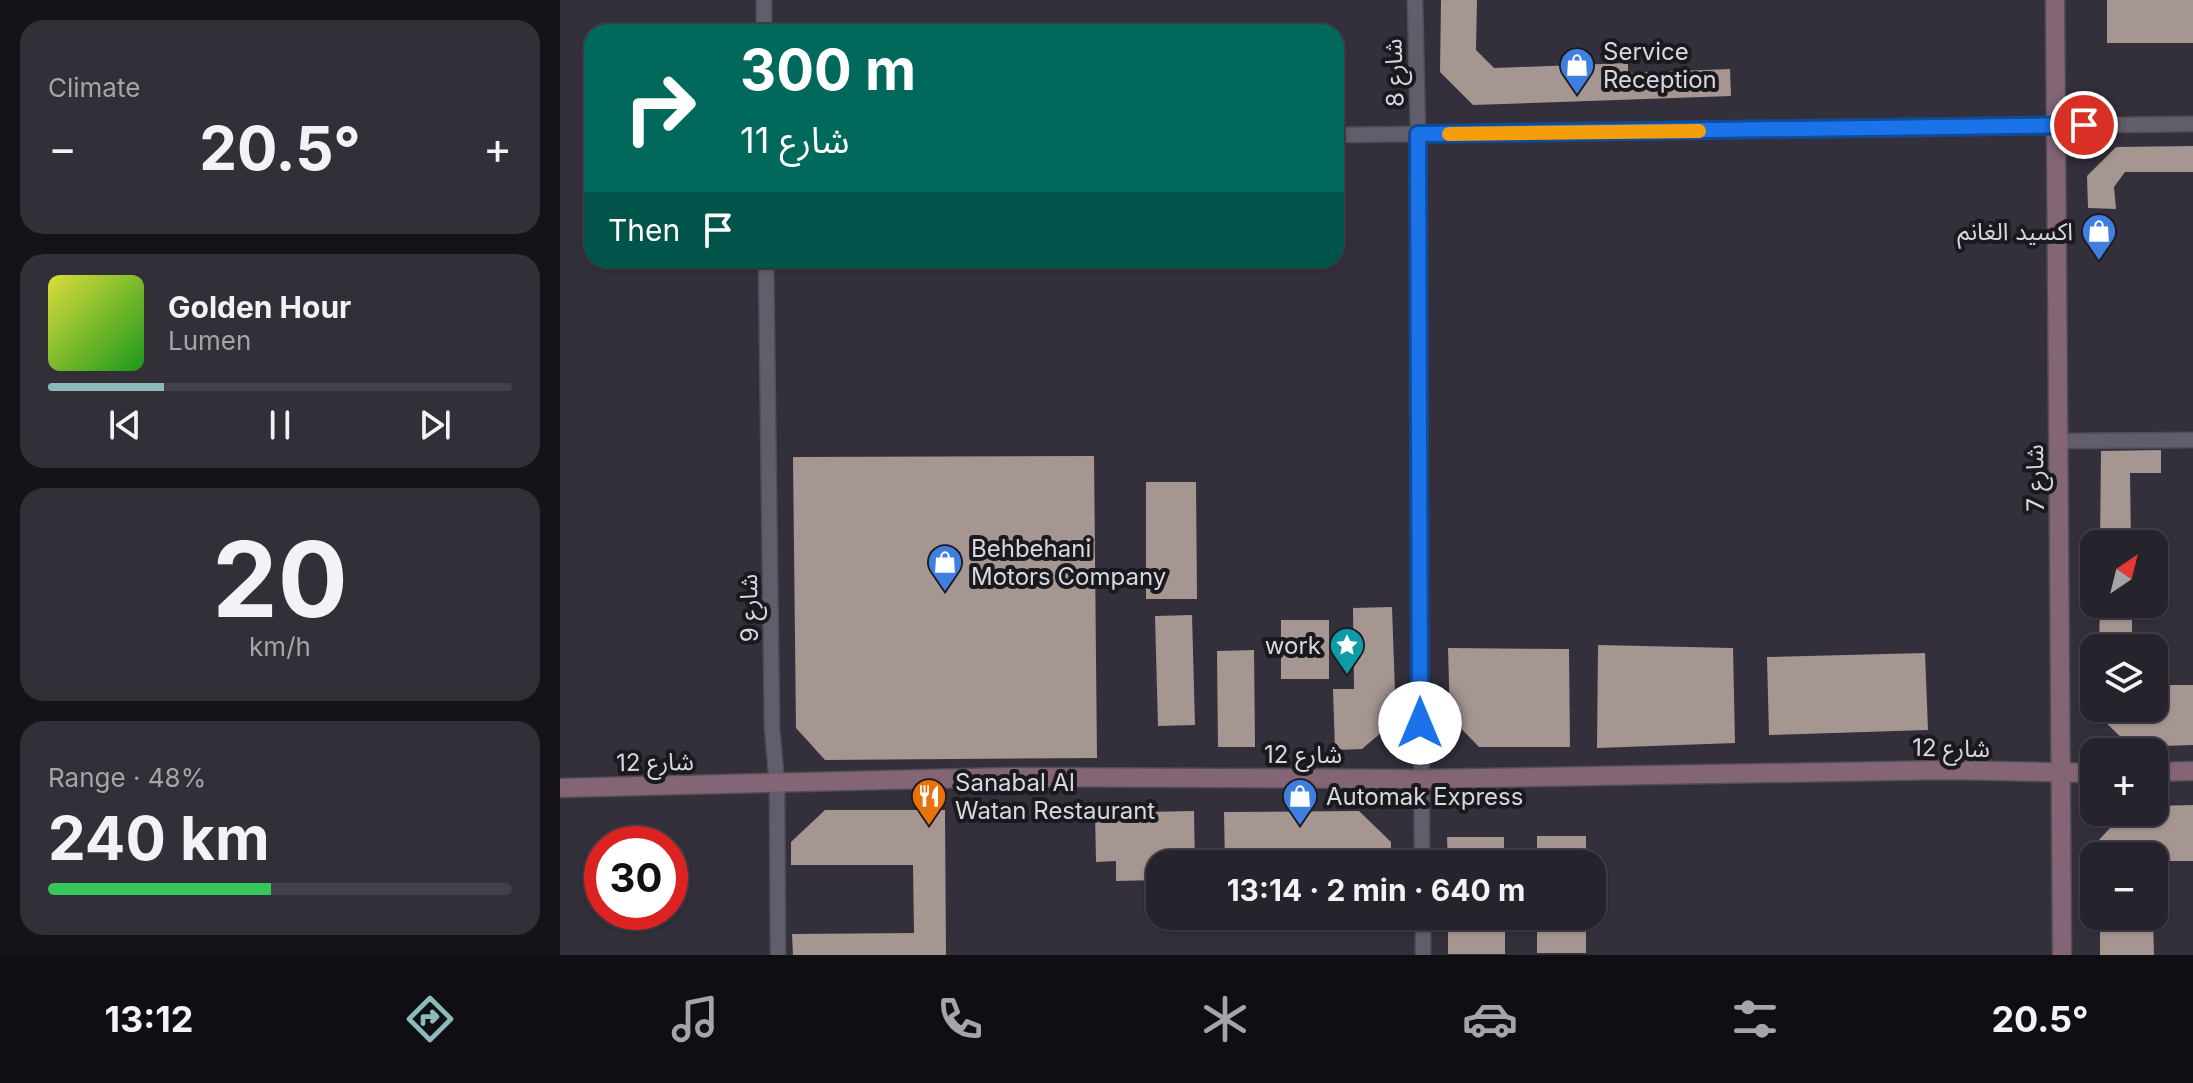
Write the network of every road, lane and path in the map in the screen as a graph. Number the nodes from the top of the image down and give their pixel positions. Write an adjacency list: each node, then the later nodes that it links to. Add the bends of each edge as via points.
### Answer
1 (764, 0): 4 (street)
2 (1415, 0): 7 (street, شارع 8)
3 (2055, 0): 6 (street, شارع 7)
4 (764, 24)
5 (2193, 124): 6 (street)
6 (2057, 126): 7 (street); 11 (street, شارع 7)
7 (1418, 134): 8 (street); 16 (street, شارع 8)
8 (1344, 135)
9 (766, 268): 17 (street, شارع 9)
10 (2193, 440): 11 (street)
11 (2059, 441): 15 (street, شارع 7)
12 (2193, 771): 13 (street)
13 (2168, 772)
14 (2080, 773): 15 (street, شارع 12)
15 (2062, 774): 16 (street, شارع 12, via 1947,770); 23 (street, شارع 7)
16 (1420, 779): 17 (street, شارع 12, via 1010,777); 19 (street, شارع 8)
17 (777, 784): 18 (street, شارع 12); 21 (street, شارع 9)
18 (560, 788)
19 (1422, 850)
20 (1423, 930): 22 (street)
21 (778, 955)
22 (1423, 955)
23 (2062, 955)

